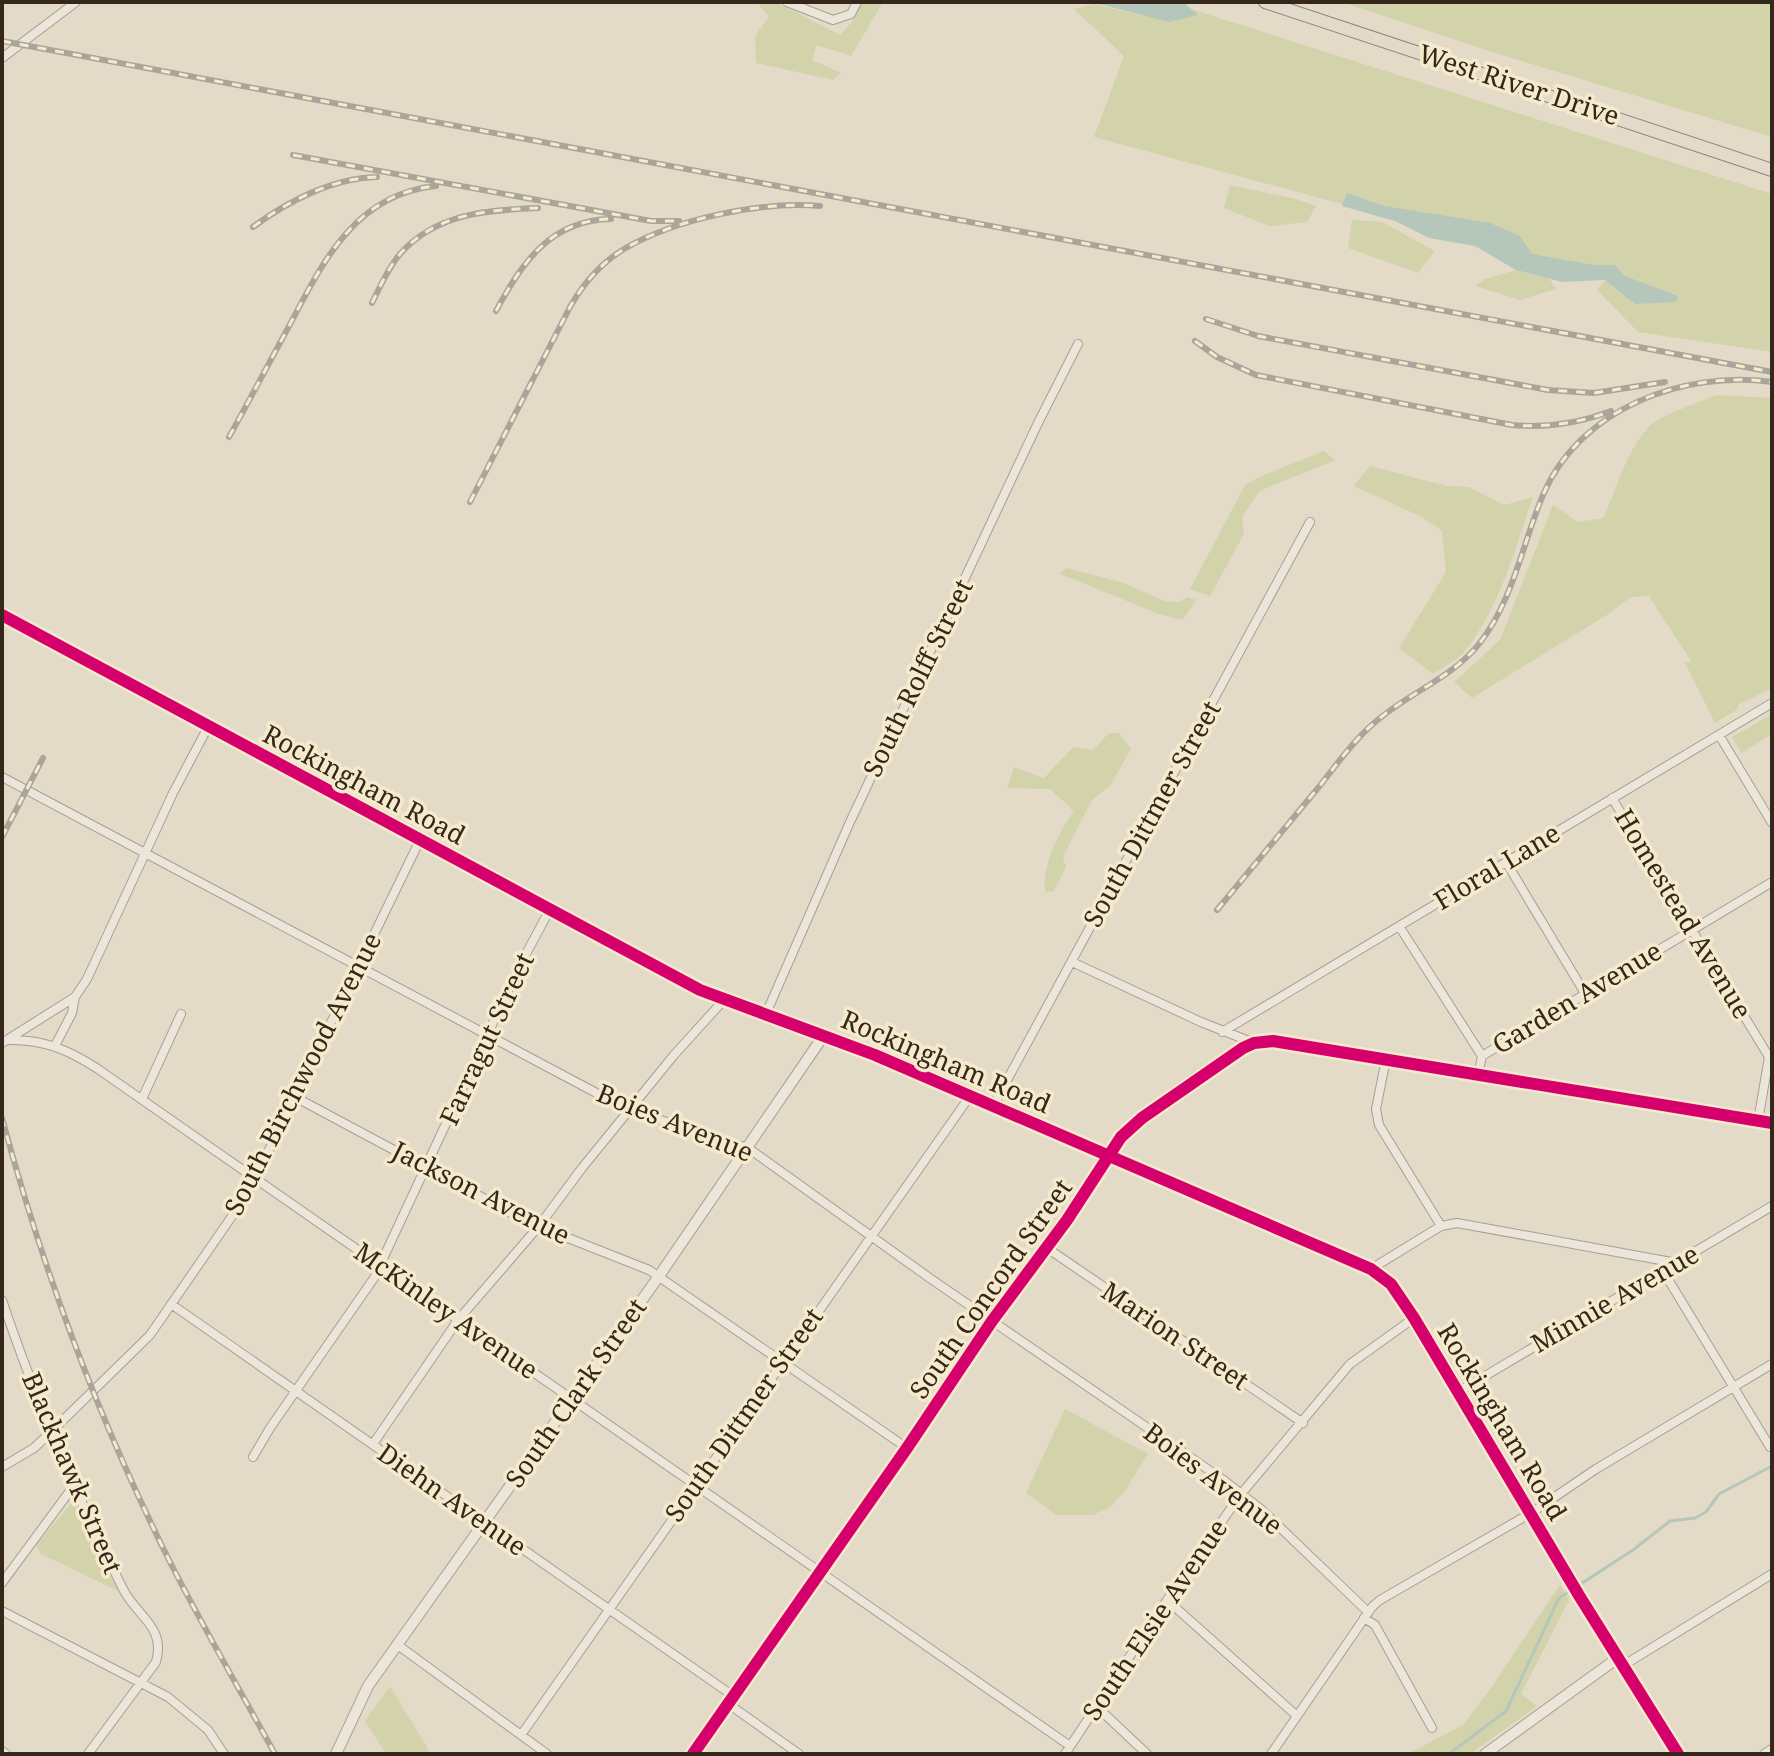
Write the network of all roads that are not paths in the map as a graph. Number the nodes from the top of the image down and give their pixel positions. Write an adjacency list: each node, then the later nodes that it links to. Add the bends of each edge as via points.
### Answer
1 (76, 2): 5 (street)
2 (787, 2): 3 (street, via 833,20 851,14)
3 (857, 2)
4 (1265, 2): 6 (main road, West River Drive)
5 (2, 58)
6 (1772, 170)
7 (1078, 344): 29 (street, South Rolff Street, via 850,822)
8 (1310, 522): 23 (street, South Dittmer Street)
9 (2, 615): 11 (street, Rockingham Road)
10 (1772, 703): 12 (street, Floral Lane)
11 (209, 725): 16 (street, Rockingham Road); 17 (street)
12 (1719, 735): 14 (street, Floral Lane); 15 (street)
13 (2, 777): 17 (street, Boies Avenue)
14 (1612, 798): 18 (street, Floral Lane); 22 (street, Homestead Avenue)
15 (1772, 823)
16 (420, 840): 20 (street, Rockingham Road); 24 (street, South Birchwood Avenue)
17 (146, 855): 24 (street, Boies Avenue); 26 (street)
18 (1506, 862): 21 (street, Floral Lane); 25 (street)
19 (1772, 882): 22 (street, Garden Avenue)
20 (550, 909): 27 (street, Rockingham Road); 32 (street, Farragut Street)
21 (1399, 926): 30 (street, Floral Lane); 36 (street)
22 (1691, 929): 25 (street, Garden Avenue); 44 (street, Homestead Avenue, via 1769,1057)
23 (1072, 962): 30 (street); 42 (street, South Dittmer Street)
24 (358, 967): 32 (street, Boies Avenue); 40 (street, South Birchwood Avenue)
25 (1586, 995): 36 (street, Garden Avenue)
26 (75, 997): 33 (street); 35 (street)
27 (723, 1001): 29 (street, Rockingham Road); 43 (street)
28 (181, 1014): 41 (street)
29 (765, 1016): 31 (street, Rockingham Road)
30 (1222, 1032): 34 (street)
31 (824, 1035): 39 (street, Rockingham Road); 46 (street, South Clark Street)
32 (489, 1036): 43 (street, Boies Avenue); 48 (street, Farragut Street)
33 (5, 1042): 35 (street, McKinley Avenue)
34 (1254, 1043): 37 (street, via 1273,1041); 47 (street, South Concord Street, via 1142,1118)
35 (55, 1046): 41 (street, McKinley Avenue)
36 (1482, 1056): 38 (street, Garden Avenue)
37 (1386, 1059): 38 (street); 52 (street, via 1376,1109 1379,1125)
38 (1478, 1076): 44 (street)
39 (970, 1096): 42 (street, Rockingham Road); 53 (street, South Dittmer Street)
40 (295, 1097): 48 (street, Jackson Avenue); 49 (street, South Birchwood Avenue)
41 (142, 1099): 49 (street, McKinley Avenue)
42 (993, 1106): 47 (street, Rockingham Road)
43 (630, 1109): 46 (street, Boies Avenue); 51 (street)
44 (1758, 1121): 45 (street)
45 (1772, 1123)
46 (748, 1148): 53 (street, Boies Avenue); 59 (street, South Clark Street)
47 (1110, 1155): 54 (street, South Concord Street); 57 (street, Rockingham Road)
48 (427, 1166): 51 (street, Jackson Avenue); 56 (street, Farragut Street)
49 (255, 1178): 56 (street, McKinley Avenue); 61 (street, South Birchwood Avenue)
50 (1772, 1206): 55 (street, Minnie Avenue)
51 (539, 1226): 59 (street, Jackson Avenue); 63 (street)
52 (1441, 1226): 55 (street, via 1457,1223); 57 (street)
53 (870, 1235): 65 (street, Boies Avenue); 66 (street, South Dittmer Street)
54 (1047, 1248): 65 (street, South Concord Street); 72 (street, Marion Street)
55 (1677, 1263): 58 (street, Minnie Avenue)
56 (379, 1266): 63 (street, McKinley Avenue); 69 (street, Farragut Street)
57 (1371, 1269): 62 (street, Rockingham Road, via 1391,1284)
58 (1663, 1271): 68 (street); 70 (street, Minnie Avenue)
59 (659, 1276): 66 (street, Jackson Avenue); 71 (street, South Clark Street)
60 (2, 1300): 64 (street, Blackhawk Street)
61 (171, 1304): 69 (street, Diehn Avenue); 73 (street, South Birchwood Avenue, via 150,1335)
62 (1414, 1318): 70 (street, Rockingham Road); 72 (street, South Elsie Avenue, via 1350,1364)
63 (458, 1320): 71 (street, McKinley Avenue); 74 (street)
64 (5, 1321): 73 (street, Blackhawk Street)
65 (992, 1321): 76 (street, South Concord Street); 81 (street, Boies Avenue)
66 (784, 1362): 76 (street, Jackson Avenue); 80 (street, South Dittmer Street)
67 (1772, 1364): 68 (street)
68 (1734, 1387): 75 (street); 82 (street)
69 (296, 1390): 74 (street, Diehn Avenue); 77 (street, Farragut Street)
70 (1458, 1392): 82 (street, Rockingham Road)
71 (571, 1399): 80 (street, McKinley Avenue); 83 (street, South Clark Street)
72 (1303, 1423): 81 (street, South Elsie Avenue)
73 (52, 1431): 78 (street, South Birchwood Avenue); 79 (street, Blackhawk Street)
74 (373, 1444): 83 (street, Diehn Avenue)
75 (1770, 1447)
76 (907, 1448): 84 (street, South Concord Street)
77 (253, 1457)
78 (2, 1467)
79 (75, 1484): 86 (street); 93 (street, Blackhawk Street, via 128,1599 156,1633 156,1662)
80 (695, 1484): 84 (street, McKinley Avenue); 88 (street, South Dittmer Street)
81 (1241, 1494): 87 (street, South Elsie Avenue); 90 (street, Boies Avenue)
82 (1531, 1513): 90 (street, via 1380,1600); 92 (street, Rockingham Road)
83 (484, 1523): 88 (street, Diehn Avenue); 91 (street, South Clark Street)
84 (821, 1571): 94 (street, South Concord Street); 100 (street, McKinley Avenue)
85 (1772, 1574): 92 (street)
86 (2, 1583)
87 (1167, 1600): 95 (street, South Elsie Avenue); 96 (street)
88 (608, 1609): 94 (street, Diehn Avenue); 98 (street, South Dittmer Street)
89 (2, 1611): 93 (street)
90 (1366, 1615): 96 (street); 97 (street, Boies Avenue)
91 (399, 1646): 98 (street); 103 (street, South Clark Street, via 368,1686)
92 (1622, 1661): 109 (street); 110 (street, Rockingham Road)
93 (141, 1682): 101 (street); 102 (street, via 208,1730)
94 (729, 1699): 105 (street, South Concord Street); 106 (street, Diehn Avenue)
95 (1096, 1706): 100 (street, South Elsie Avenue); 107 (street)
96 (1297, 1716): 108 (street)
97 (1432, 1728)
98 (521, 1735): 104 (street)
99 (1772, 1749): 111 (street)
100 (1068, 1750)
101 (88, 1754)
102 (224, 1754)
103 (336, 1754)
104 (547, 1754)
105 (693, 1754)
106 (799, 1754)
107 (1147, 1754)
108 (1271, 1754)
109 (1485, 1754)
110 (1678, 1754)
111 (1764, 1754)

